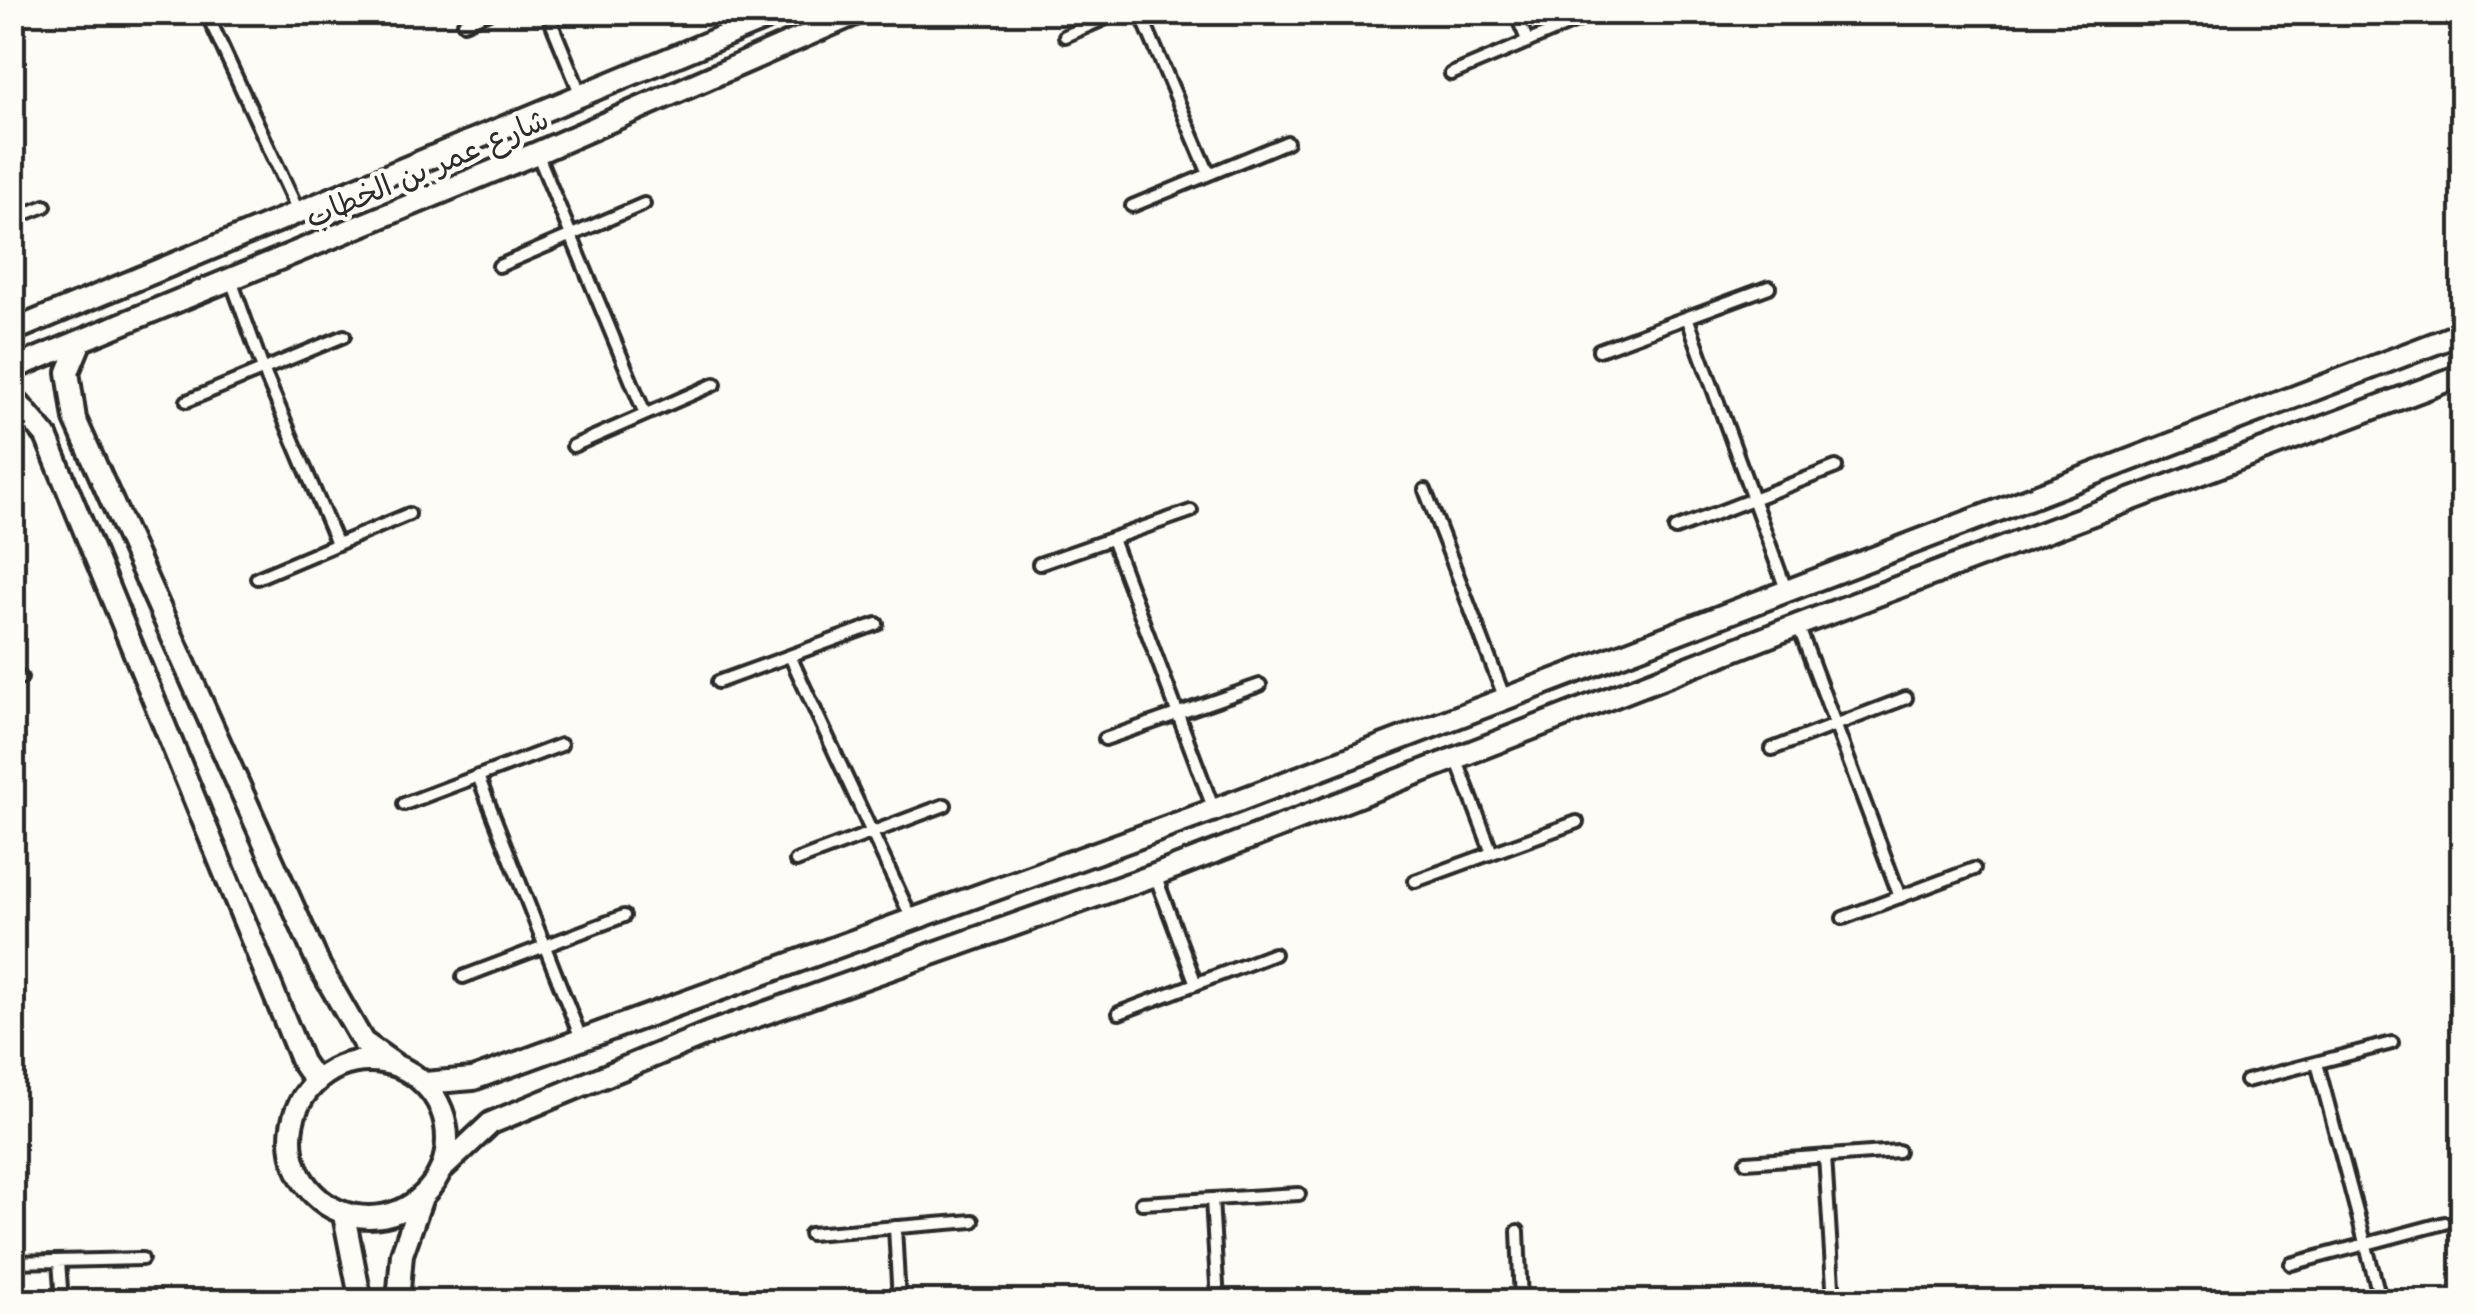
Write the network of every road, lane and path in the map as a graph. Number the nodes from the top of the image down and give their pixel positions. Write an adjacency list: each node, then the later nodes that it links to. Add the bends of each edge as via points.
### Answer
1 (206, 12): 21 (lane)
2 (489, 12): 10 (lane)
3 (546, 12): 14 (lane)
4 (782, 12): 14 (street, شارع عمر بن الخطاب)
5 (860, 12): 16 (street, شارع عمر بن الخطاب)
6 (1120, 12): 11 (lane)
7 (1140, 12): 17 (lane)
8 (1515, 12): 12 (lane)
9 (1598, 12): 12 (lane)
10 (464, 23)
11 (1065, 36)
12 (1528, 42): 13 (lane)
13 (1451, 74)
14 (582, 97): 21 (street, شارع عمر بن الخطاب)
15 (1287, 142): 17 (lane)
16 (538, 153): 23 (lane); 26 (street, شارع عمر بن الخطاب)
17 (1209, 174): 20 (lane)
18 (644, 204): 23 (lane)
19 (45, 206): 22 (lane)
20 (1132, 206)
21 (300, 214): 24 (street, شارع عمر بن الخطاب)
22 (12, 219)
23 (570, 235): 25 (lane); 40 (lane)
24 (198, 257): 26 (street); 29 (street, شارع عمر بن الخطاب)
25 (499, 266)
26 (221, 284): 32 (street, شارع عمر بن الخطاب); 35 (lane)
27 (1769, 287): 28 (lane)
28 (1687, 317): 33 (lane); 44 (lane)
29 (12, 331)
30 (2462, 333): 52 (street)
31 (344, 336): 35 (lane)
32 (80, 343): 34 (street, شارع عمر بن الخطاب); 91 (street, via 68,372 75,420 320,968 363,1042)
33 (1600, 350)
34 (12, 369)
35 (263, 369): 39 (lane); 49 (lane)
36 (2462, 375): 54 (street)
37 (715, 384): 40 (lane)
38 (12, 396): 92 (street, via 46,436 302,1062)
39 (186, 401)
40 (646, 414): 41 (lane)
41 (573, 446)
42 (1836, 466): 44 (lane)
43 (1425, 490): 59 (lane)
44 (1753, 499): 47 (lane); 52 (lane)
45 (1191, 510): 48 (lane)
46 (410, 514): 49 (lane)
47 (1675, 529)
48 (1112, 538): 50 (lane); 60 (lane)
49 (338, 544): 51 (lane)
50 (1039, 564)
51 (257, 578)
52 (1787, 592): 59 (street)
53 (877, 624): 55 (lane)
54 (1798, 625): 61 (lane); 65 (street)
55 (790, 656): 56 (lane); 71 (lane)
56 (718, 682)
57 (1260, 684): 60 (lane)
58 (1906, 698): 61 (lane)
59 (1505, 700): 69 (street)
60 (1178, 714): 62 (lane); 69 (lane)
61 (1836, 725): 64 (lane); 77 (lane)
62 (1105, 740)
63 (561, 745): 66 (lane)
64 (1772, 749)
65 (1456, 758): 72 (lane); 75 (street)
66 (478, 776): 67 (lane); 81 (lane)
67 (404, 804)
68 (945, 805): 71 (lane)
69 (1214, 810): 80 (street)
70 (1577, 822): 72 (lane)
71 (872, 832): 73 (lane); 80 (lane)
72 (1492, 853): 76 (lane)
73 (796, 861)
74 (1974, 869): 77 (lane)
75 (1156, 875): 84 (lane); 87 (street)
76 (1415, 881)
77 (1900, 897): 79 (lane)
78 (624, 916): 81 (lane)
79 (1843, 918)
80 (912, 919): 85 (street)
81 (545, 945): 83 (lane); 88 (lane)
82 (1274, 954): 84 (lane)
83 (464, 977)
84 (1196, 984): 86 (lane)
85 (700, 998): 87 (street); 88 (street)
86 (1119, 1013)
87 (709, 1033): 98 (street, via 491,1123)
88 (582, 1041): 94 (street, via 461,1082)
89 (2392, 1043): 90 (lane)
90 (2317, 1062): 93 (lane); 109 (lane)
91 (394, 1064): 92 (street, via 352,1063); 94 (street)
92 (316, 1082): 103 (street, via 295,1114 291,1151 306,1186)
93 (2246, 1082)
94 (424, 1084): 98 (street, via 447,1131)
95 (1898, 1151): 96 (lane)
96 (1825, 1156): 97 (lane); 120 (lane)
97 (1746, 1162)
98 (443, 1168): 100 (street)
99 (1299, 1194): 101 (lane)
100 (422, 1197): 103 (street, via 389,1215); 116 (street, via 402,1254)
101 (1212, 1199): 102 (lane); 118 (lane)
102 (1142, 1204)
103 (344, 1215): 115 (street)
104 (974, 1221): 106 (lane)
105 (2444, 1223): 109 (lane)
106 (895, 1227): 108 (lane); 117 (lane)
107 (1518, 1232): 119 (lane)
108 (810, 1234)
109 (2366, 1244): 113 (lane); 121 (lane)
110 (142, 1259): 111 (lane)
111 (59, 1261): 112 (lane); 114 (lane)
112 (12, 1262)
113 (2290, 1264)
114 (62, 1302)
115 (361, 1302)
116 (398, 1302)
117 (899, 1302)
118 (1218, 1302)
119 (1521, 1302)
120 (1834, 1302)
121 (2380, 1302)

